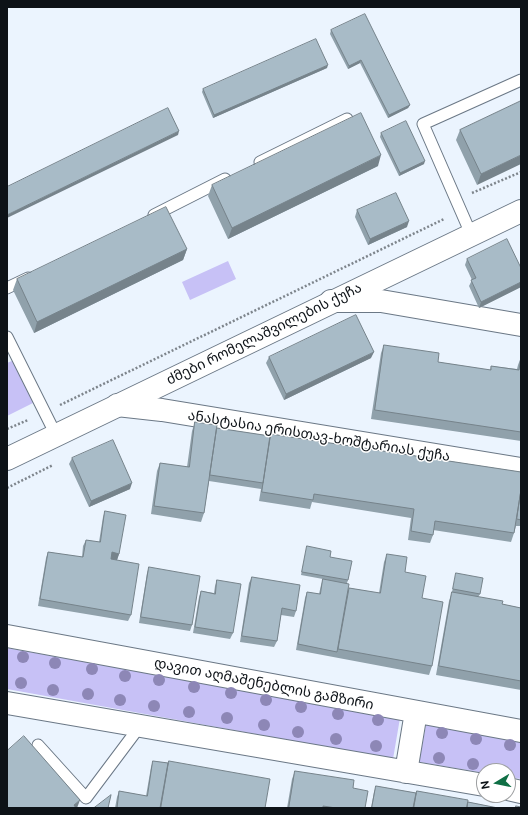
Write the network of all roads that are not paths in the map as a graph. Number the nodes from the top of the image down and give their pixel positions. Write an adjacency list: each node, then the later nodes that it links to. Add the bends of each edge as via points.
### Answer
1 (521, 80): 7 (lane, via 423,124)
2 (346, 119): 3 (lane)
3 (248, 168)
4 (233, 175): 6 (lane)
5 (521, 211): 7 (street, ძმები რომელაშვილების ქუჩა)
6 (141, 221)
7 (471, 234): 10 (street, ძმები რომელაშვილების ქუჩა)
8 (35, 274): 9 (lane)
9 (7, 288)
10 (331, 301): 11 (street, via 381,301); 13 (street, ძმები რომელაშვილების ქუჩა)
11 (521, 325)
12 (7, 337): 14 (lane)
13 (118, 405): 14 (street, ძმები რომელაშვილების ქუჩა); 16 (street, ანასტასია ერისთავ-ხოშტარიას ქუჩა)
14 (56, 435): 15 (street, ძმები რომელაშვილების ქუჩა)
15 (7, 459)
16 (521, 469)
17 (7, 636): 19 (street, დავით აღმაშენებლის გამზირი)
18 (7, 703): 20 (street)
19 (416, 712): 21 (street, დავით აღმაშენებლის გამზირი); 23 (street)
20 (140, 726): 22 (lane, via 86,798); 23 (street)
21 (521, 731)
22 (38, 745)
23 (406, 772): 24 (street)
24 (476, 784)

